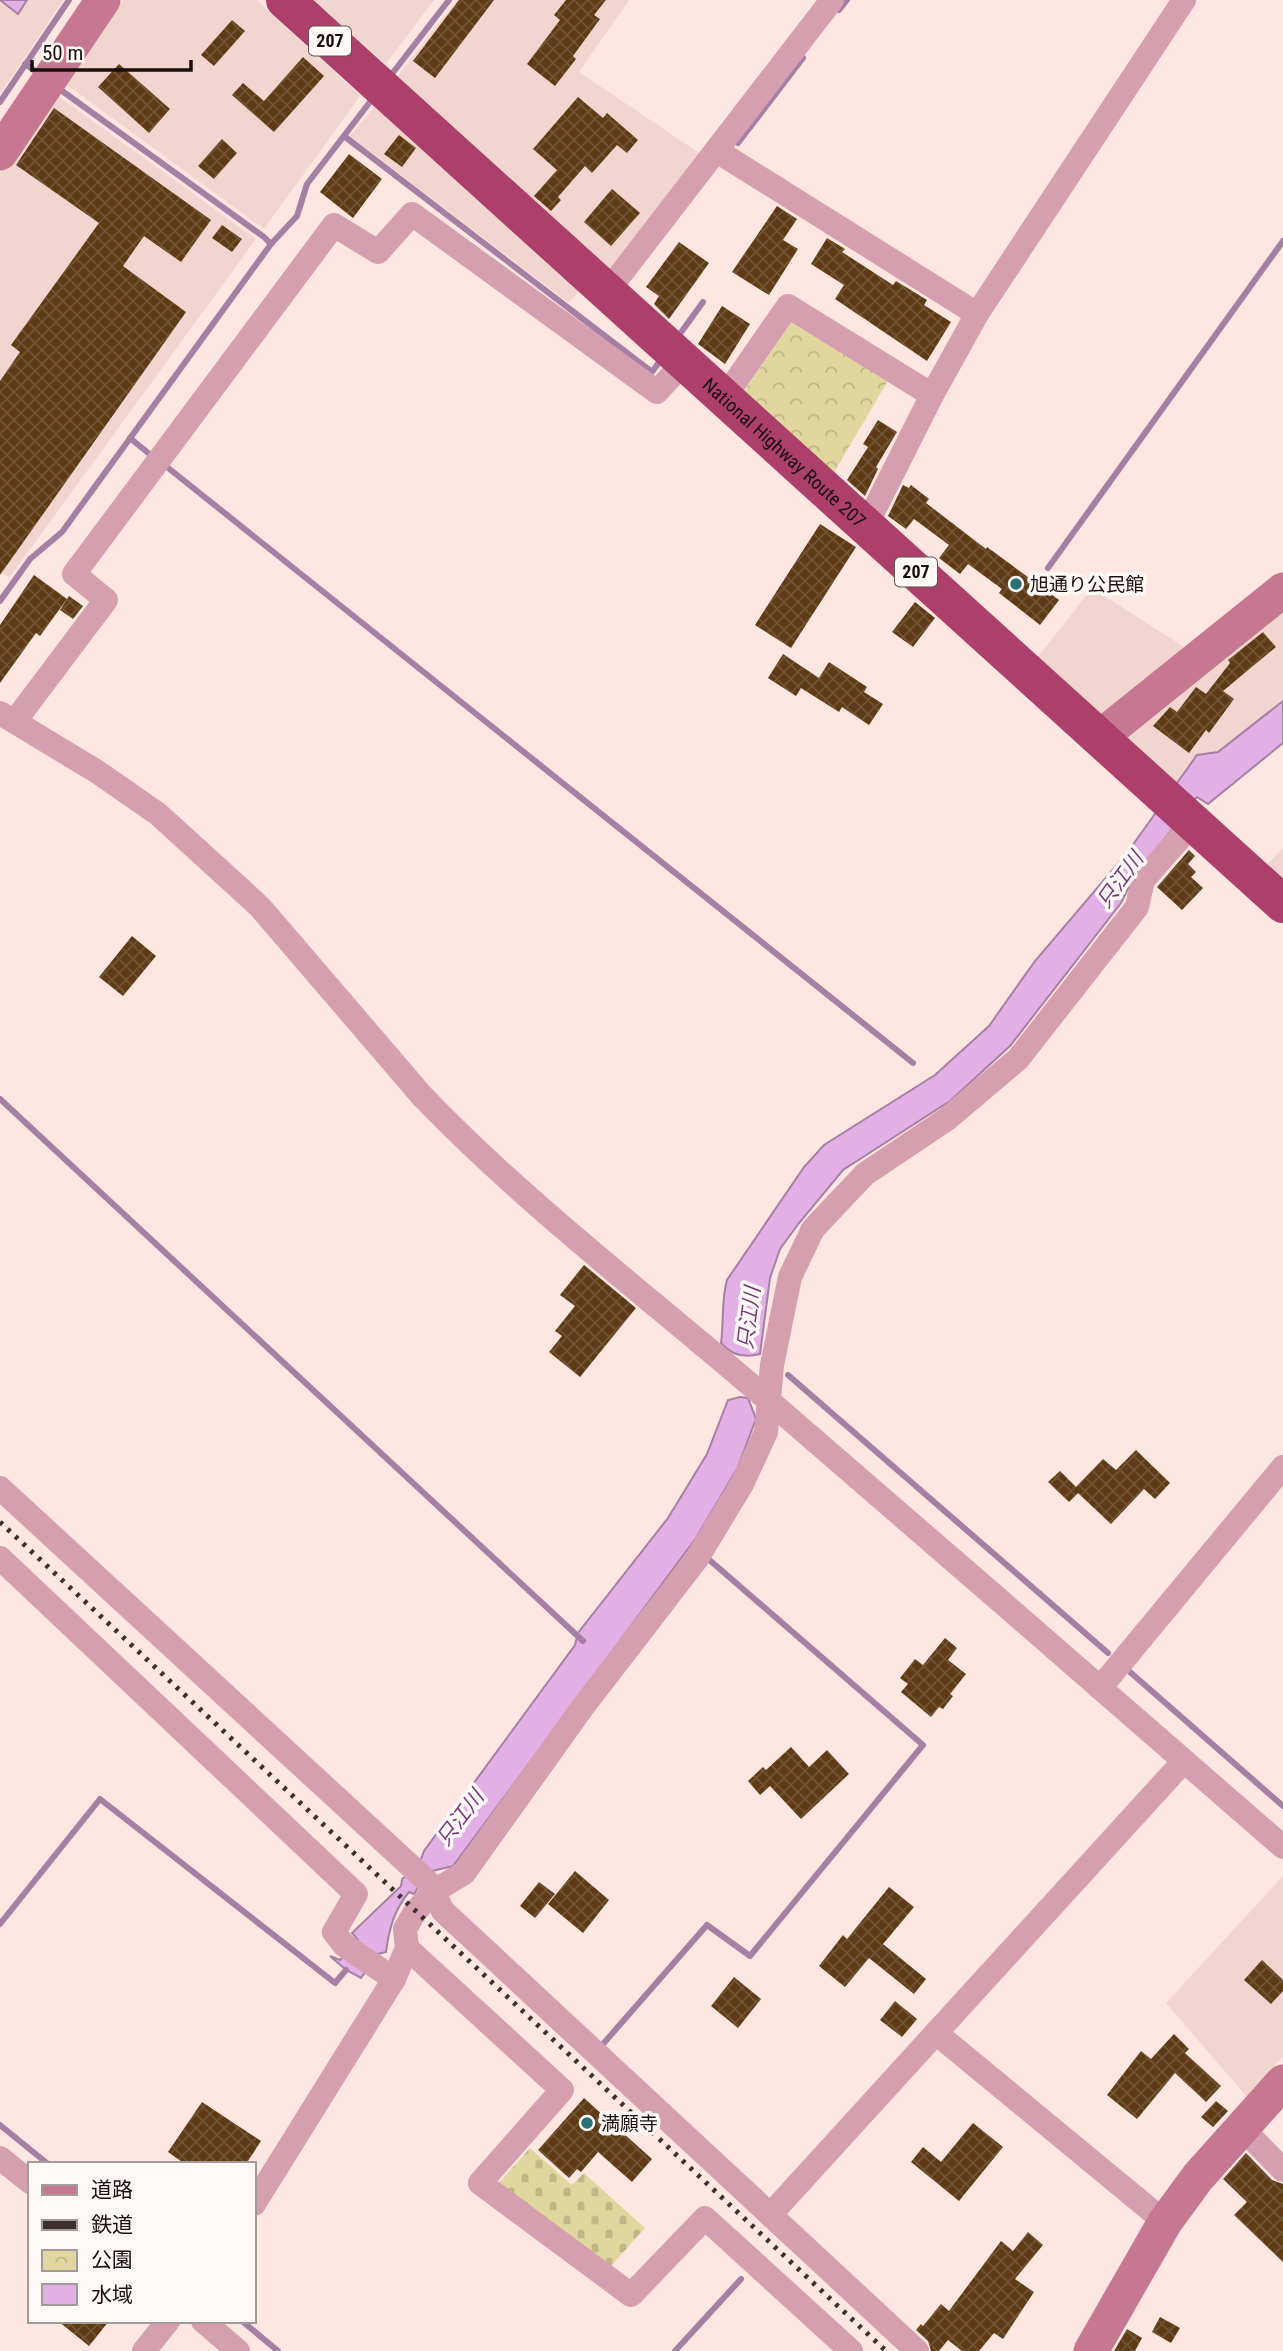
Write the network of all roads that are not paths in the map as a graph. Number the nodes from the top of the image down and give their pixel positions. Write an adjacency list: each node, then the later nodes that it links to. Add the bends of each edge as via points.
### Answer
1 (103, 0): 6 (street)
2 (285, 0): 7 (highway, National Highway Route 207 / 207)
3 (832, 0): 5 (street)
4 (1184, 0): 8 (street)
5 (717, 151): 7 (street); 8 (street)
6 (0, 153)
7 (607, 292): 9 (highway, National Highway Route 207 / 207)
8 (977, 314): 10 (street)
9 (675, 354): 11 (highway, National Highway Route 207 / 207); 14 (street, via 657,392 412,214 378,252 334,225 74,574 106,600)
10 (932, 395): 11 (street, via 789,306); 12 (street)
11 (724, 398): 12 (highway, National Highway Route 207 / 207)
12 (866, 526): 15 (highway, National Highway Route 207 / 207)
13 (1283, 590): 15 (street)
14 (7, 717): 18 (street, via 159,814 260,907 449,1124)
15 (1099, 738): 16 (highway, National Highway Route 207 / 207)
16 (1193, 823): 17 (highway, National Highway Route 207 / 207); 18 (street, via 1143,880 1137,907 1018,1059 947,1119 865,1174 813,1229 790,1277 772,1365)
17 (1283, 904)
18 (761, 1394): 22 (street); 25 (street, via 766,1432 743,1484 701,1553 464,1873)
19 (1283, 1467): 22 (street)
20 (0, 1488): 25 (street)
21 (0, 1558): 27 (street, via 356,1894 334,1932 344,1945)
22 (1100, 1688): 23 (street)
23 (1184, 1761): 24 (street); 28 (street)
24 (1283, 1847)
25 (424, 1880): 26 (street, via 405,1929); 35 (street, via 443,1911)
26 (407, 1948): 27 (street); 41 (street, via 562,2090 480,2183 631,2295 705,2218)
27 (385, 1974): 34 (street)
28 (936, 2033): 35 (street); 36 (street)
29 (1283, 2082): 30 (street)
30 (1242, 2128): 32 (street); 36 (street)
31 (0, 2158): 33 (street)
32 (1283, 2170)
33 (28, 2180)
34 (256, 2200)
35 (770, 2215): 42 (street)
36 (1165, 2222): 43 (street)
37 (166, 2323): 39 (street)
38 (205, 2323): 40 (street)
39 (144, 2351)
40 (238, 2351)
41 (850, 2351)
42 (917, 2351)
43 (1091, 2351)

